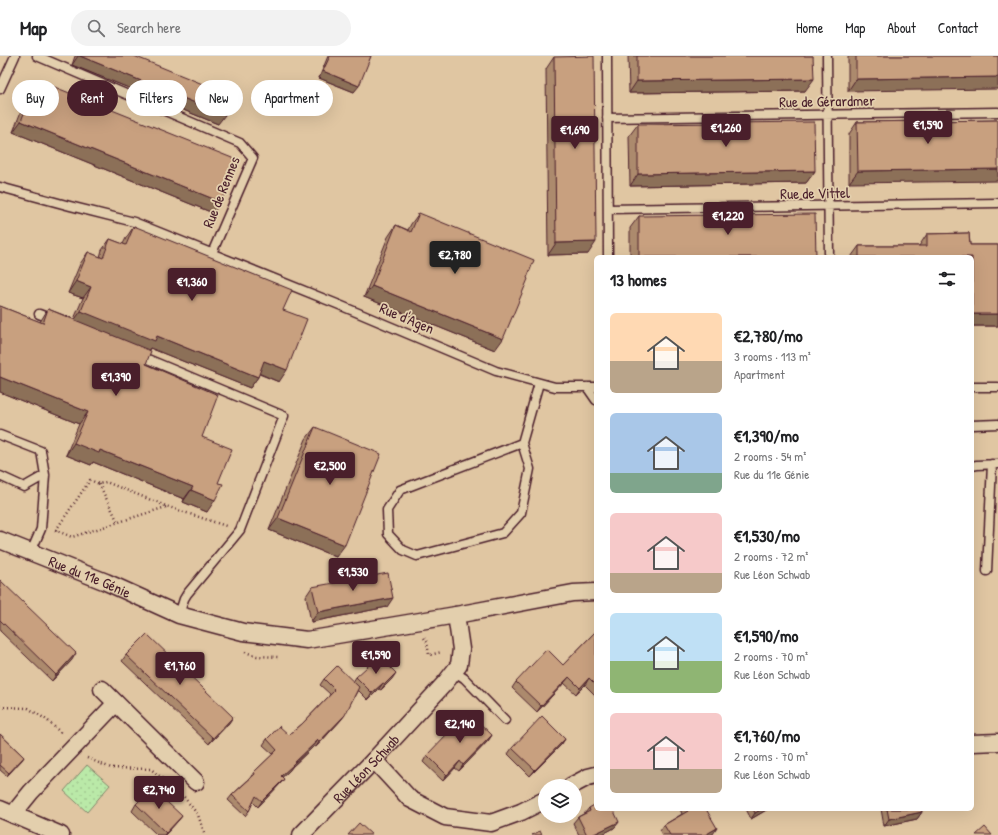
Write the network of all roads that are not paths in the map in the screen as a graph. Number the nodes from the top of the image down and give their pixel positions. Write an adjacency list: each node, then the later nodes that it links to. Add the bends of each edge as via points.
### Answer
1 (16, 56): 5 (lane)
2 (37, 56): 13 (lane, Rue de Rennes, via 240,142 253,158)
3 (607, 56): 8 (lane)
4 (827, 56): 7 (lane)
5 (0, 89)
6 (998, 112): 7 (lane, Rue de Gérardmer)
7 (828, 115): 8 (lane, Rue de Gérardmer); 11 (lane)
8 (607, 118): 12 (lane)
9 (0, 186): 13 (lane, via 134,222)
10 (998, 203): 11 (lane, Rue de Vittel)
11 (828, 206): 12 (lane, Rue de Vittel); 15 (lane)
12 (608, 209): 14 (lane)
13 (212, 253): 19 (lane, Rue d'Agen, via 496,371)
14 (608, 255)
15 (829, 255)
16 (39, 314): 17 (lane)
17 (60, 323)
18 (132, 353): 37 (lane, via 284,416 240,530 187,594)
19 (539, 382): 20 (lane, Rue d'Agen, via 555,387); 28 (lane)
20 (587, 387): 21 (lane, Rue d'Agen); 24 (lane)
21 (594, 387)
22 (974, 387): 23 (lane)
23 (998, 387)
24 (594, 397)
25 (998, 424): 26 (lane)
26 (974, 425)
27 (0, 435): 31 (lane, via 41,451)
28 (522, 443): 28 (lane, via 400,490 387,510 388,534 403,550 417,556 503,533 521,513 530,469)
29 (995, 464): 30 (lane); 35 (lane)
30 (974, 466)
31 (45, 475): 32 (lane, via 24,487); 34 (lane, via 41,529)
32 (0, 476)
33 (0, 540): 34 (street, Rue du 11e Génie)
34 (31, 552): 37 (street, Rue du 11e Génie)
35 (987, 571)
36 (594, 592): 38 (street, Rue du 11e Génie, via 573,593)
37 (179, 615): 38 (street, Rue du 11e Génie, via 242,632 307,640)
38 (456, 615): 39 (street, Rue Léon Schwab, via 461,649 459,665)
39 (454, 671): 42 (lane); 45 (street, Rue Léon Schwab, via 446,683)
40 (102, 689): 41 (street)
41 (116, 703): 48 (street); 50 (street, via 18,808)
42 (505, 720)
43 (998, 742): 44 (street)
44 (974, 743)
45 (374, 760): 49 (street, via 410,799 445,817 491,823); 52 (street, Rue Léon Schwab)
46 (594, 776): 47 (street)
47 (582, 780)
48 (196, 782)
49 (538, 804)
50 (7, 812): 51 (street)
51 (61, 835)
52 (301, 835)

